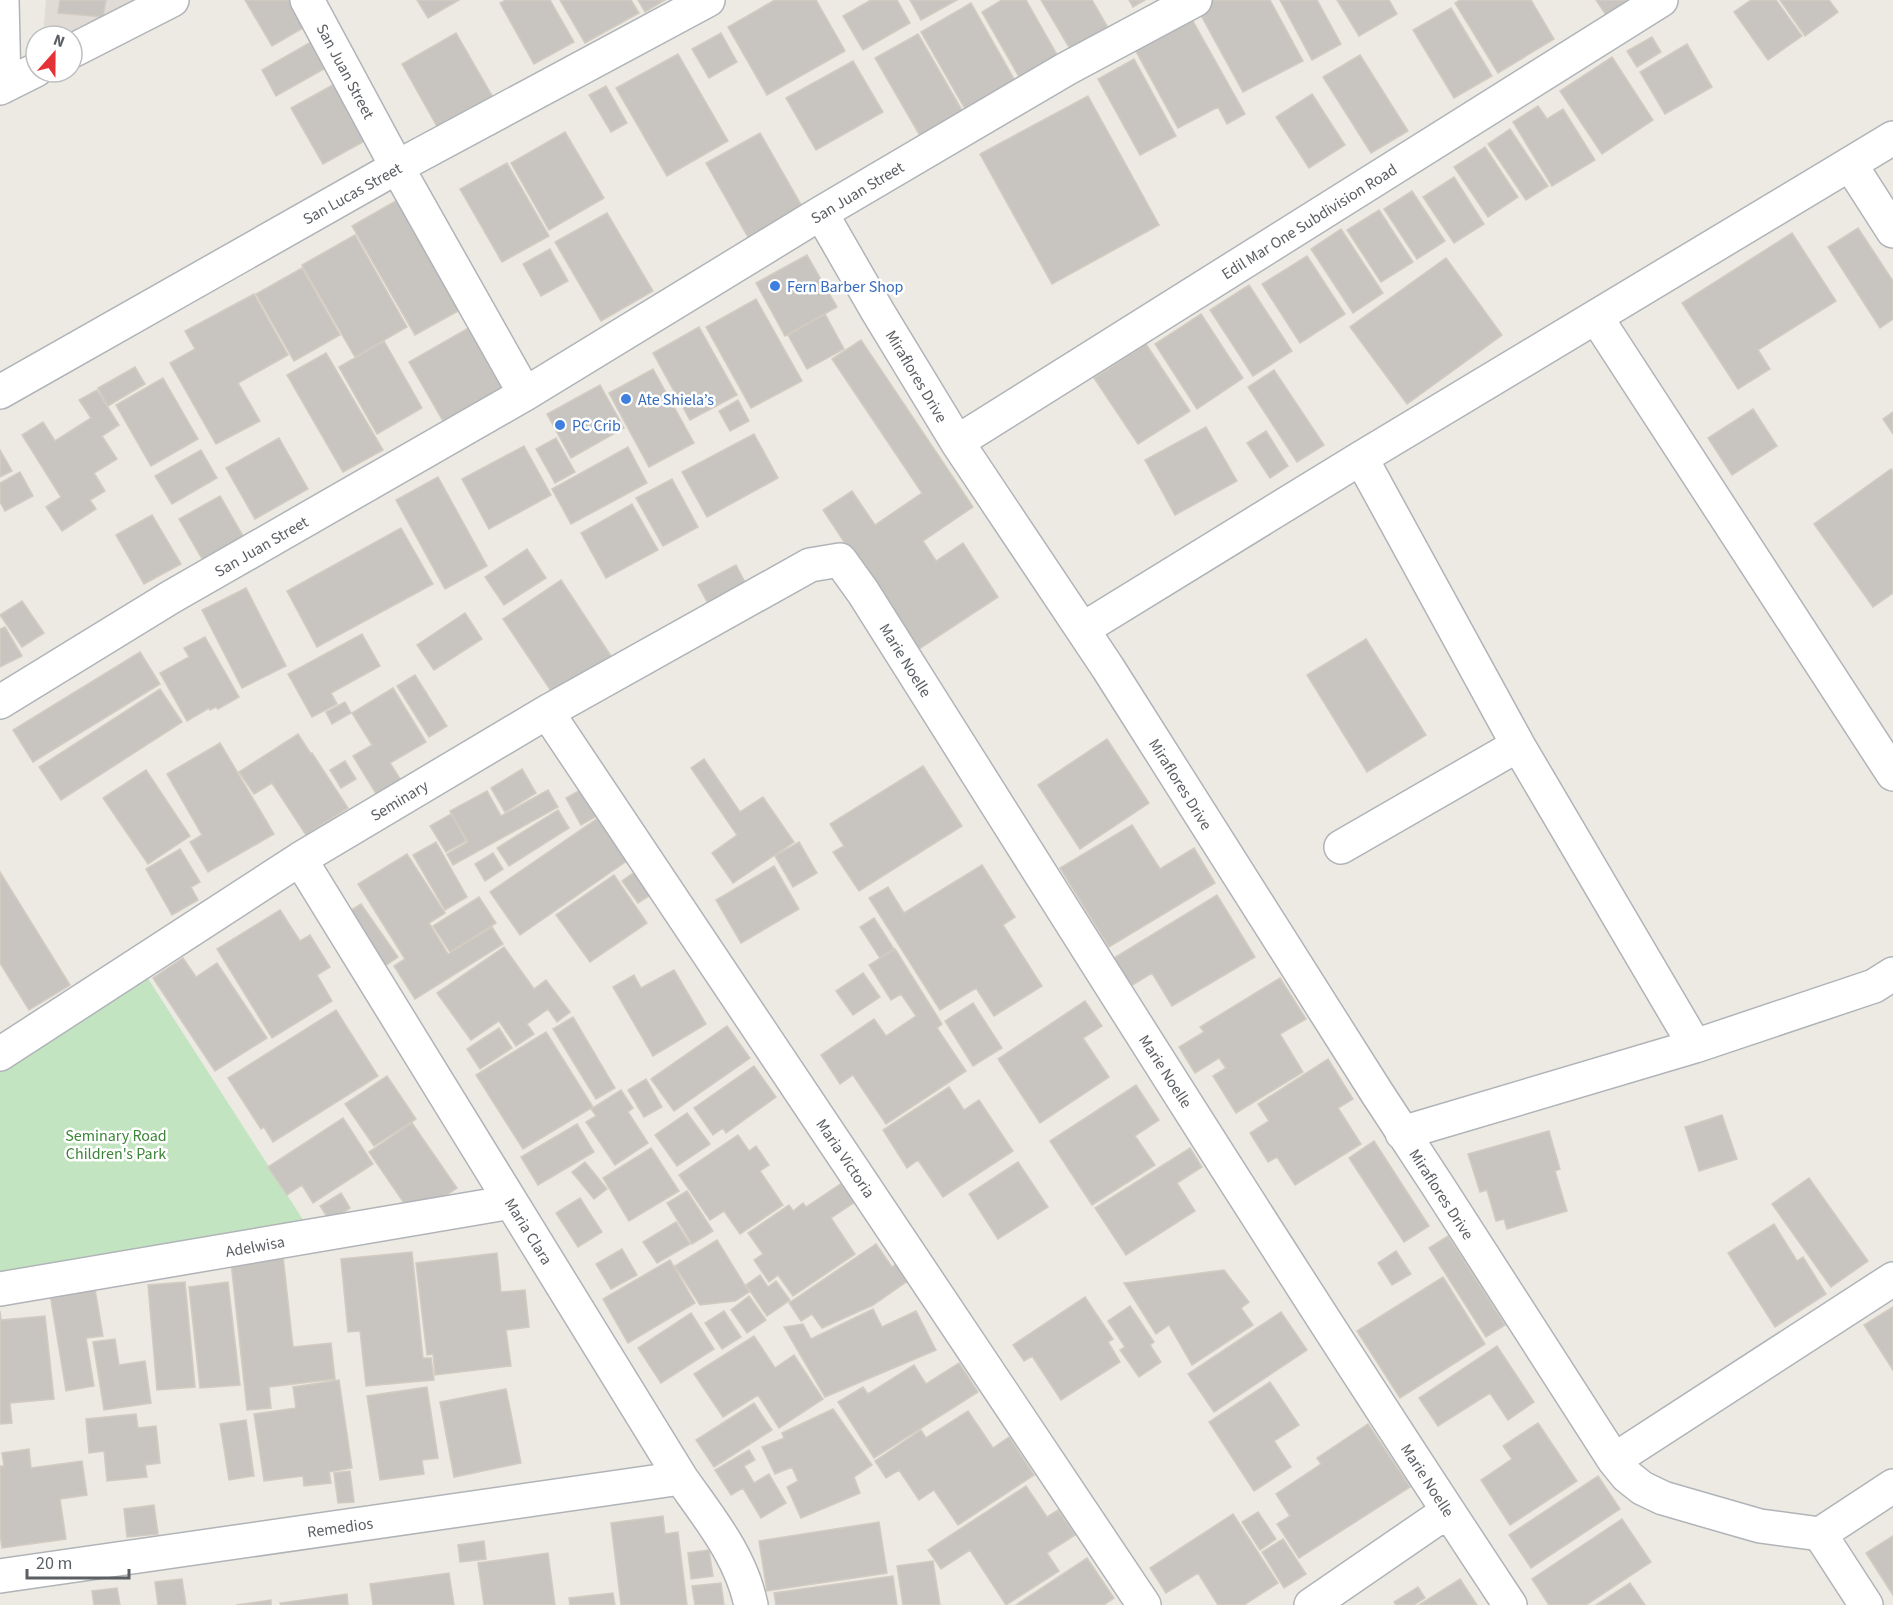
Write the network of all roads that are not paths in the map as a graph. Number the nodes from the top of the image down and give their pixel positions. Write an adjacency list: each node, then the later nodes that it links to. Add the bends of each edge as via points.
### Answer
1 (2, 0): 9 (street)
2 (172, 0): 7 (street)
3 (307, 0): 12 (street, San Juan Street)
4 (708, 0): 12 (street, San Lucas Street)
5 (1195, 0): 13 (street, San Juan Street, via 1066,69)
6 (1661, 0): 18 (street, Edil Mar One Subdivision Road)
7 (84, 45)
8 (24, 76): 9 (street)
9 (2, 87)
10 (1893, 138): 11 (street)
11 (1850, 164): 14 (street); 15 (street)
12 (397, 167): 16 (street, San Lucas Street); 17 (street, San Juan Street)
13 (821, 213): 17 (street, San Juan Street); 18 (street, Miraflores Drive)
14 (1893, 231)
15 (1596, 317): 19 (street); 25 (street)
16 (0, 392)
17 (525, 394): 22 (street, San Juan Street, via 171,597)
18 (957, 442): 21 (street, Miraflores Drive)
19 (1361, 458): 21 (street); 24 (street)
20 (810, 565): 23 (street, Seminary); 38 (street, Marie Noelle, via 840,561 863,592)
21 (1083, 629): 31 (street, Miraflores Drive)
22 (0, 702)
23 (547, 712): 27 (street, Seminary); 42 (street, Maria Victoria)
24 (1518, 746): 26 (street); 29 (street)
25 (1893, 774)
26 (1341, 847)
27 (300, 859): 30 (street, Seminary); 32 (street, Maria Clara)
28 (1893, 974): 29 (street, via 1874,986)
29 (1695, 1046): 31 (street)
30 (0, 1054)
31 (1402, 1133): 35 (street, Miraflores Drive)
32 (511, 1202): 34 (street, Adelwisa); 36 (street, Maria Clara)
33 (1893, 1279): 35 (street)
34 (0, 1289)
35 (1614, 1460): 39 (street, Miraflores Drive, via 1642,1488 1663,1498 1760,1526)
36 (681, 1478): 40 (street, Remedios); 41 (street, Maria Clara, via 725,1539)
37 (1893, 1486): 39 (street)
38 (1448, 1511): 43 (street); 44 (street, Marie Noelle)
39 (1820, 1534): 45 (street)
40 (0, 1576)
41 (751, 1605)
42 (1144, 1605)
43 (1311, 1605)
44 (1510, 1605)
45 (1866, 1605)

